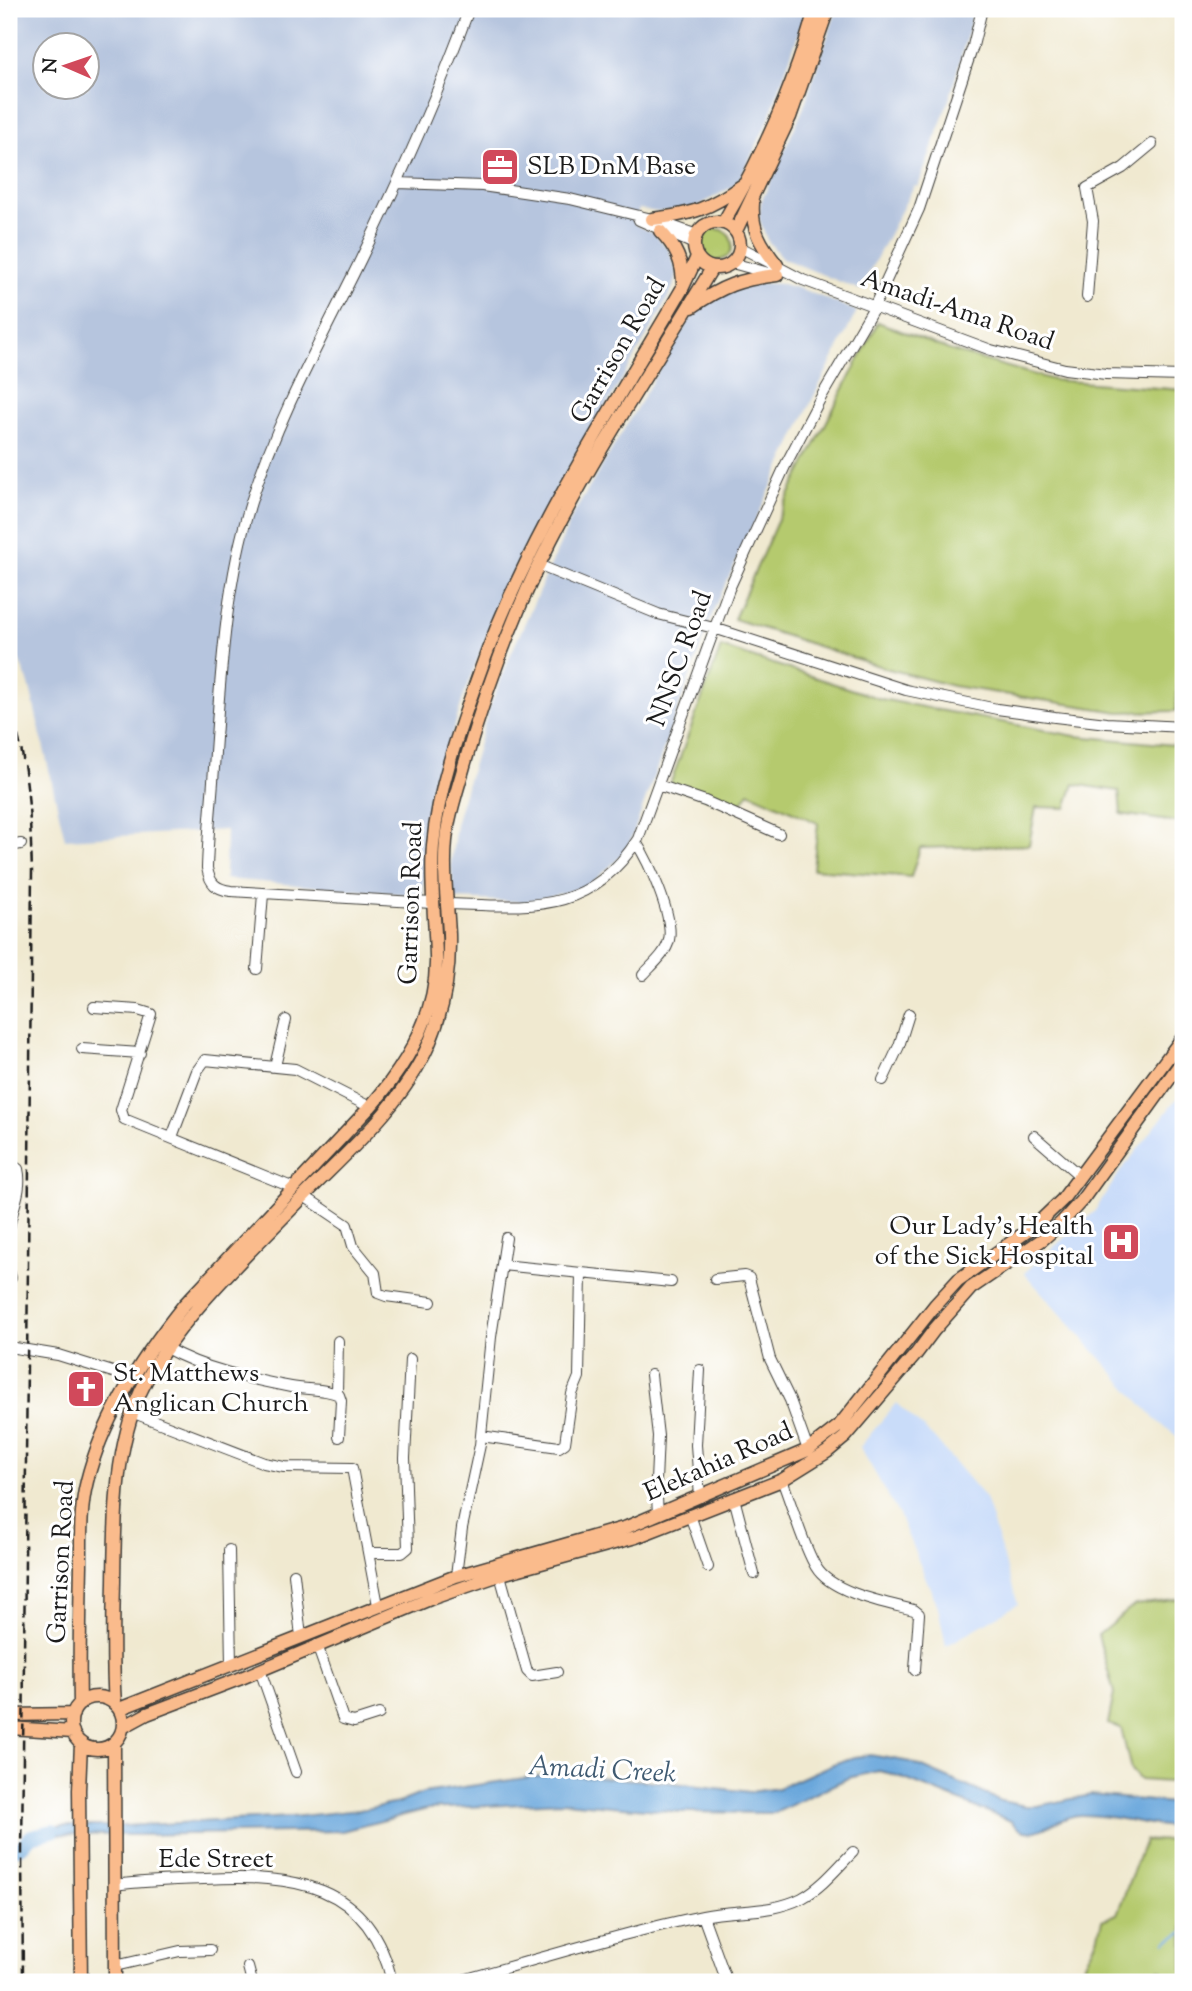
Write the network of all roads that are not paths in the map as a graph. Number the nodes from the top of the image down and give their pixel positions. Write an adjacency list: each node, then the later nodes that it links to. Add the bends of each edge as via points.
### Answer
1 (469, 9): 6 (street)
2 (816, 9): 7 (main road, via 795,74)
3 (828, 9): 8 (main road)
4 (982, 9): 22 (street, NNSC Road, via 930,179)
5 (1152, 145): 21 (street, via 1087,188 1093,221)
6 (398, 183): 9 (street, via 511,189); 33 (street, via 272,444 251,504 227,609 207,869 209,879 220,889)
7 (747, 183): 10 (main road, via 708,207); 11 (main road)
8 (753, 199): 13 (main road); 19 (main road, via 753,227)
9 (629, 215): 10 (street); 12 (street)
10 (652, 219): 14 (street)
11 (723, 223): 13 (main road); 14 (main road, via 708,224)
12 (660, 230): 14 (street); 20 (main road, via 681,262)
13 (736, 231): 15 (main road)
14 (695, 239): 16 (main road)
15 (740, 247): 17 (main road); 19 (street, Amadi-Ama Road)
16 (697, 257): 18 (main road); 20 (main road, Garrison Road)
17 (732, 263): 18 (main road); 19 (street, Amadi-Ama Road)
18 (712, 268): 23 (main road, Garrison Road)
19 (777, 270): 22 (street, Amadi-Ama Road); 23 (main road, via 725,286)
20 (682, 289): 34 (main road, Garrison Road, via 513,587 478,676 442,792 433,846)
21 (1087, 297)
22 (874, 307): 24 (street, Amadi-Ama Road, via 991,350 1052,366 1106,374); 26 (street, NNSC Road, via 786,464)
23 (686, 311): 25 (main road, Garrison Road)
24 (1183, 376)
25 (538, 565): 26 (street, via 658,614); 35 (main road, Garrison Road, via 476,724 449,822)
26 (714, 628): 27 (street, via 937,697 1055,717); 28 (street, NNSC Road)
27 (1183, 727)
28 (658, 785): 29 (street); 30 (street, NNSC Road)
29 (779, 834)
30 (636, 842): 35 (street, NNSC Road, via 614,870 576,896 532,905); 37 (street, via 655,879 670,930 665,949)
31 (21, 844): 32 (street)
32 (9, 846)
33 (263, 894): 34 (street); 36 (street)
34 (432, 903): 49 (main road, Garrison Road, via 436,959 426,1017 411,1053)
35 (446, 904): 54 (main road, Garrison Road, via 446,984 423,1057 385,1112)
36 (257, 970)
37 (643, 975)
38 (94, 1007): 43 (street, via 150,1012)
39 (909, 1014): 48 (street)
40 (286, 1020): 46 (street)
41 (1183, 1037): 45 (main road, Elekahia Road)
42 (82, 1049): 43 (street)
43 (140, 1053): 51 (street, via 121,1115)
44 (1183, 1058): 45 (main road); 47 (main road, Elekahia Road)
45 (1166, 1060): 53 (main road, Elekahia Road)
46 (275, 1066): 49 (street, via 295,1069); 51 (street, via 205,1060)
47 (1177, 1078): 74 (main road, Elekahia Road, via 1062,1222 971,1288 845,1437)
48 (883, 1080)
49 (370, 1107): 54 (main road, Garrison Road)
50 (1034, 1136): 53 (street)
51 (172, 1137): 54 (street)
52 (9, 1163): 55 (street, via 18,1169 20,1178)
53 (1080, 1176): 73 (main road, Elekahia Road, via 1036,1225 949,1289 839,1426)
54 (299, 1192): 61 (street, via 347,1225 353,1246 375,1273 378,1293); 64 (main road, Garrison Road); 68 (main road, Garrison Road, via 184,1305)
55 (9, 1228)
56 (506, 1238): 57 (street)
57 (502, 1265): 58 (street); 71 (street)
58 (581, 1274): 60 (street); 71 (street, via 579,1377 565,1443 558,1447)
59 (715, 1279): 73 (street, via 749,1278 770,1359)
60 (671, 1282)
61 (431, 1303)
62 (338, 1341): 69 (street)
63 (9, 1347): 68 (street, via 58,1355)
64 (166, 1348): 69 (street, via 261,1381); 70 (main road, Garrison Road)
65 (410, 1359): 80 (street, via 405,1458 408,1548 402,1553)
66 (700, 1370): 75 (street, via 696,1445)
67 (651, 1374): 77 (street, via 658,1436)
68 (132, 1378): 94 (main road, Garrison Road, via 96,1453 83,1499)
69 (337, 1393): 72 (street, via 341,1401)
70 (134, 1413): 80 (street, via 264,1463 351,1467); 93 (main road, Garrison Road, via 123,1448 116,1513 113,1645)
71 (481, 1436): 85 (street)
72 (339, 1437)
73 (808, 1450): 75 (main road, Elekahia Road)
74 (782, 1480): 76 (main road, Elekahia Road); 91 (street, via 810,1555 825,1578 919,1614)
75 (700, 1497): 77 (main road, Elekahia Road)
76 (734, 1498): 78 (main road, Elekahia Road); 83 (street)
77 (658, 1514): 85 (main road, Elekahia Road)
78 (690, 1515): 81 (street); 84 (main road, Elekahia Road, via 636,1537)
79 (229, 1550): 89 (street)
80 (370, 1553): 86 (street)
81 (708, 1567)
82 (294, 1574): 87 (street)
83 (754, 1574)
84 (500, 1575): 88 (main road, Elekahia Road); 92 (street, via 527,1671 532,1676)
85 (456, 1576): 86 (main road, Elekahia Road)
86 (378, 1605): 87 (main road, Elekahia Road)
87 (302, 1637): 89 (main road, Elekahia Road)
88 (317, 1645): 90 (main road, Elekahia Road); 95 (street, via 343,1719 354,1723)
89 (231, 1665): 93 (main road, Elekahia Road)
90 (260, 1670): 97 (main road, Elekahia Road); 101 (street)
91 (915, 1670)
92 (557, 1672)
93 (117, 1706): 94 (main road, via 97,1697); 97 (main road)
94 (77, 1709): 96 (main road); 99 (main road)
95 (379, 1714)
96 (9, 1715)
97 (123, 1727): 100 (main road)
98 (9, 1728): 99 (main road)
99 (77, 1738): 100 (main road, via 96,1749); 108 (main road)
100 (114, 1743): 103 (main road)
101 (296, 1772)
102 (853, 1852): 104 (street, via 801,1898 757,1911)
103 (114, 1885): 106 (main road); 111 (street, Ede Street, via 235,1877 307,1885 339,1900 366,1921)
104 (703, 1916): 112 (street); 113 (street)
105 (210, 1950): 106 (street, via 180,1951)
106 (115, 1966): 109 (main road)
107 (248, 1967): 110 (street)
108 (80, 1982)
109 (115, 1982)
110 (252, 1982)
111 (392, 1982)
112 (455, 1982)
113 (727, 1982)

